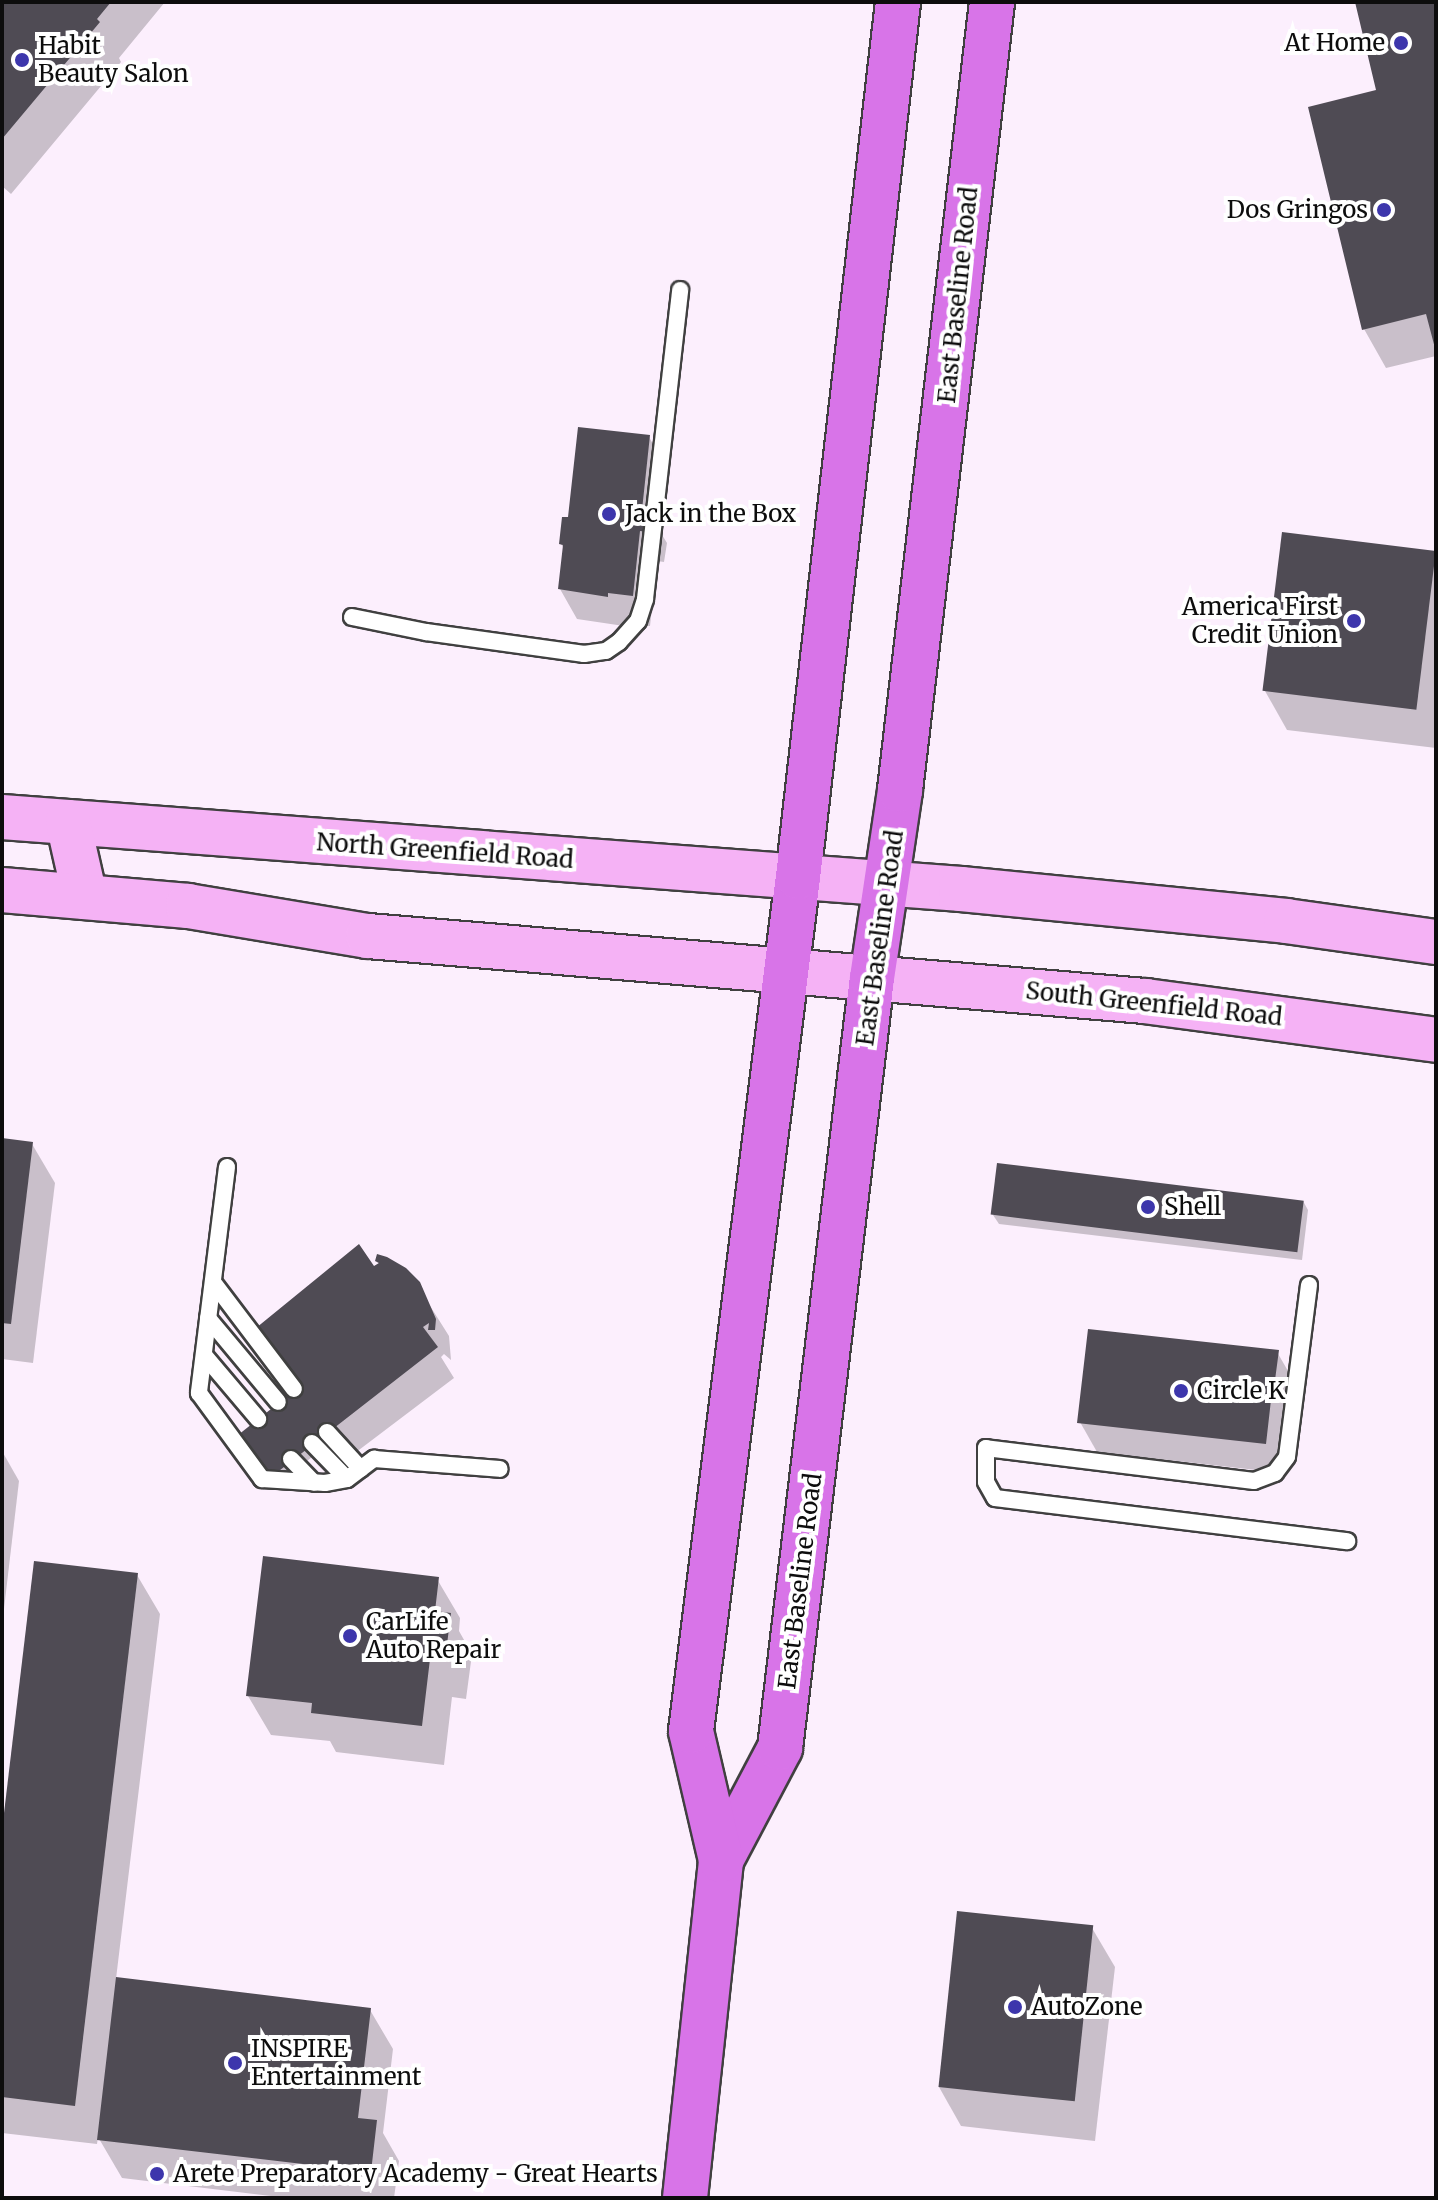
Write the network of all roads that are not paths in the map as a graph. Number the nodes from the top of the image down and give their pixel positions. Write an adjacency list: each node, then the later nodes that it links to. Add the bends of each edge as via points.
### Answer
1 (898, 2): 7 (main road, East Baseline Road)
2 (992, 2): 8 (main road, East Baseline Road)
3 (680, 290): 4 (lane, via 645,599 638,621 606,651 584,654)
4 (352, 617)
5 (2, 817): 6 (main road, North Greenfield Road)
6 (68, 822): 7 (main road, North Greenfield Road); 10 (main road)
7 (798, 877): 8 (main road, North Greenfield Road); 12 (main road, East Baseline Road)
8 (888, 884): 11 (main road, via 1274,919); 13 (main road, East Baseline Road)
9 (2, 890): 10 (main road)
10 (85, 897): 12 (main road, via 188,906 368,936)
11 (1436, 942)
12 (786, 971): 13 (main road); 30 (main road, East Baseline Road, via 691,1731)
13 (872, 978): 14 (main road, South Greenfield Road, via 1145,1001); 30 (main road, East Baseline Road, via 780,1748)
14 (1436, 1040)
15 (227, 1167): 16 (lane)
16 (213, 1282): 18 (lane); 20 (lane)
17 (1309, 1285): 29 (lane, via 1287,1457 1275,1473 1254,1481 986,1448 986,1482 995,1498)
18 (208, 1318): 19 (lane); 21 (lane)
19 (204, 1355): 22 (lane); 28 (lane, via 199,1393 262,1479)
20 (294, 1389)
21 (278, 1402)
22 (258, 1419)
23 (327, 1432): 27 (lane)
24 (312, 1443): 27 (lane)
25 (291, 1459): 28 (lane)
26 (500, 1469): 27 (lane, via 374,1459)
27 (354, 1474): 28 (lane)
28 (314, 1483)
29 (1347, 1541)
30 (721, 1860): 31 (main road, East Baseline Road)
31 (685, 2198)

